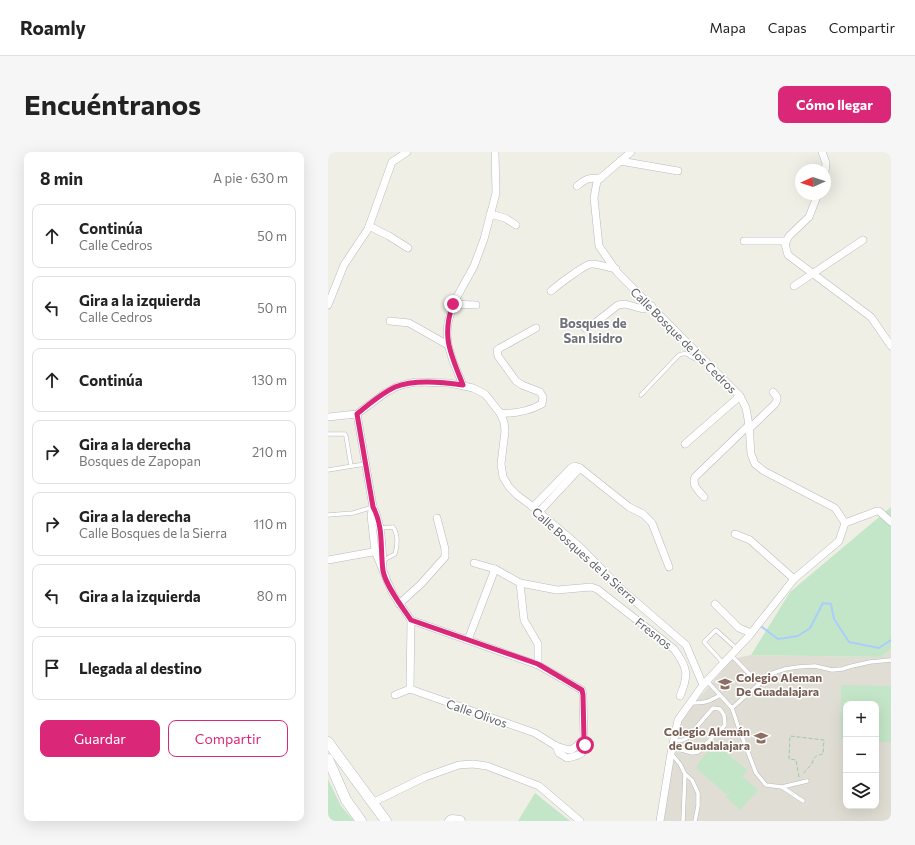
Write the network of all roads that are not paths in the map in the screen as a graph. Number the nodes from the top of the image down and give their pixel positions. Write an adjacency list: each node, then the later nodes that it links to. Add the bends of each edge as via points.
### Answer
1 (407, 152): 13 (street, via 392,162)
2 (495, 152): 11 (street, via 496,193)
3 (631, 152): 5 (street, Calle Bosque de los Cedros)
4 (822, 152): 6 (street)
5 (620, 161): 7 (street); 8 (street, Calle Bosque de los Cedros)
6 (826, 164)
7 (678, 171)
8 (601, 178): 9 (street, via 585,179); 18 (street, Calle Bosque de los Cedros, via 597,181 594,198 599,246)
9 (578, 186)
10 (816, 200): 16 (street, via 809,217)
11 (490, 214): 12 (street, via 505,218); 23 (street, via 479,256)
12 (516, 225)
13 (369, 226): 17 (street); 22 (street, via 344,265)
14 (863, 240): 19 (street)
15 (744, 241): 16 (street)
16 (786, 241): 19 (street, via 788,255)
17 (408, 248)
18 (616, 269): 21 (street, via 590,264); 25 (street, Calle Bosque de los Cedros)
19 (813, 274): 20 (street); 30 (street, via 871,317)
20 (794, 286)
21 (551, 290)
22 (328, 304)
23 (453, 304): 24 (street); 29 (street, via 448,323)
24 (476, 305)
25 (652, 306): 28 (street, via 643,309 625,304 618,305); 31 (street, Calle Bosque de los Cedros)
26 (390, 321): 29 (street, via 409,323)
27 (536, 328): 36 (street, via 497,350 498,356 516,381 522,386 540,392 543,397 542,404 532,409)
28 (585, 328)
29 (448, 345): 32 (street)
30 (891, 346)
31 (700, 356): 34 (lane, via 696,359 684,353 679,355); 35 (street, Calle Bosque de los Cedros)
32 (463, 385): 36 (street, Calle Bosques de la Sierra, via 485,394); 37 (street, Calle Bosques de la Sierra, via 437,382 406,384 385,392)
33 (773, 392): 39 (street, via 778,400)
34 (641, 395)
35 (740, 396): 39 (street, Calle Bosque de los Cedros, via 746,408); 41 (street)
36 (500, 413): 47 (street, Calle Bosques de la Sierra, via 505,431 501,464 503,477 509,487)
37 (357, 414): 38 (street); 42 (street)
38 (328, 417)
39 (749, 427): 45 (street, via 695,477 694,484); 51 (street, Calle Bosque de los Cedros, via 751,454 755,464 834,508)
40 (328, 434): 43 (lane, via 345,434)
41 (685, 444)
42 (365, 464): 43 (lane); 46 (street)
43 (351, 466): 44 (lane)
44 (328, 470)
45 (704, 497)
46 (373, 507): 48 (lane, via 353,513); 52 (street); 54 (street, via 371,515)
47 (536, 510): 58 (street, via 572,468 580,468 652,523); 72 (street, Calle Bosques de la Sierra, via 686,645)
48 (328, 515)
49 (437, 518): 62 (street, via 445,557)
50 (891, 522): 51 (street, via 877,511)
51 (845, 524): 60 (street, via 839,541)
52 (380, 528): 54 (street); 56 (lane, via 393,527 396,532 395,554)
53 (735, 534): 60 (street, via 750,540)
54 (378, 551): 55 (street); 56 (street)
55 (328, 560)
56 (381, 562): 62 (street)
57 (474, 563): 59 (street, Fresnos)
58 (669, 567)
59 (495, 569): 61 (street, Fresnos); 66 (street)
60 (794, 579): 65 (street)
61 (520, 583): 71 (street, via 524,620 538,644); 77 (street, Fresnos, via 557,590 591,587 597,589 674,649 682,660 686,672 685,685)
62 (399, 604): 64 (street)
63 (716, 604): 65 (street, via 739,628)
64 (411, 620): 66 (street); 74 (street)
65 (751, 633): 67 (street)
66 (468, 640): 71 (street)
67 (737, 648): 68 (street); 70 (lane, via 716,630 704,642)
68 (731, 655): 70 (street); 73 (lane)
69 (891, 660): 73 (lane, via 832,670 815,666 785,669 773,673)
70 (723, 663): 72 (street)
71 (538, 664): 74 (street, Calle Olivos, via 582,690 584,739 573,749 556,746 535,733)
72 (705, 683): 76 (lane); 78 (street)
73 (758, 684): 79 (lane)
74 (410, 689): 75 (street)
75 (395, 695)
76 (720, 695): 78 (lane, via 711,701); 79 (lane)
77 (680, 696)
78 (690, 702): 81 (street, via 678,720)
79 (732, 708): 85 (lane, via 756,773 766,785)
80 (328, 742): 87 (main road)
81 (672, 747): 81 (lane, via 698,752 725,725 724,715 720,709 713,708 687,738); 83 (lane); 93 (street)
82 (328, 759): 88 (main road, via 346,800)
83 (685, 774): 94 (lane); 95 (lane, via 692,780 698,793)
84 (804, 782): 85 (lane)
85 (782, 787): 86 (lane)
86 (803, 801)
87 (372, 803): 89 (main road); 92 (street, via 425,778 459,765 473,764 487,766 538,786)
88 (361, 821)
89 (386, 821)
90 (450, 821): 91 (main road)
91 (460, 821)
92 (580, 821)
93 (660, 821)
94 (683, 821)
95 (695, 821)

